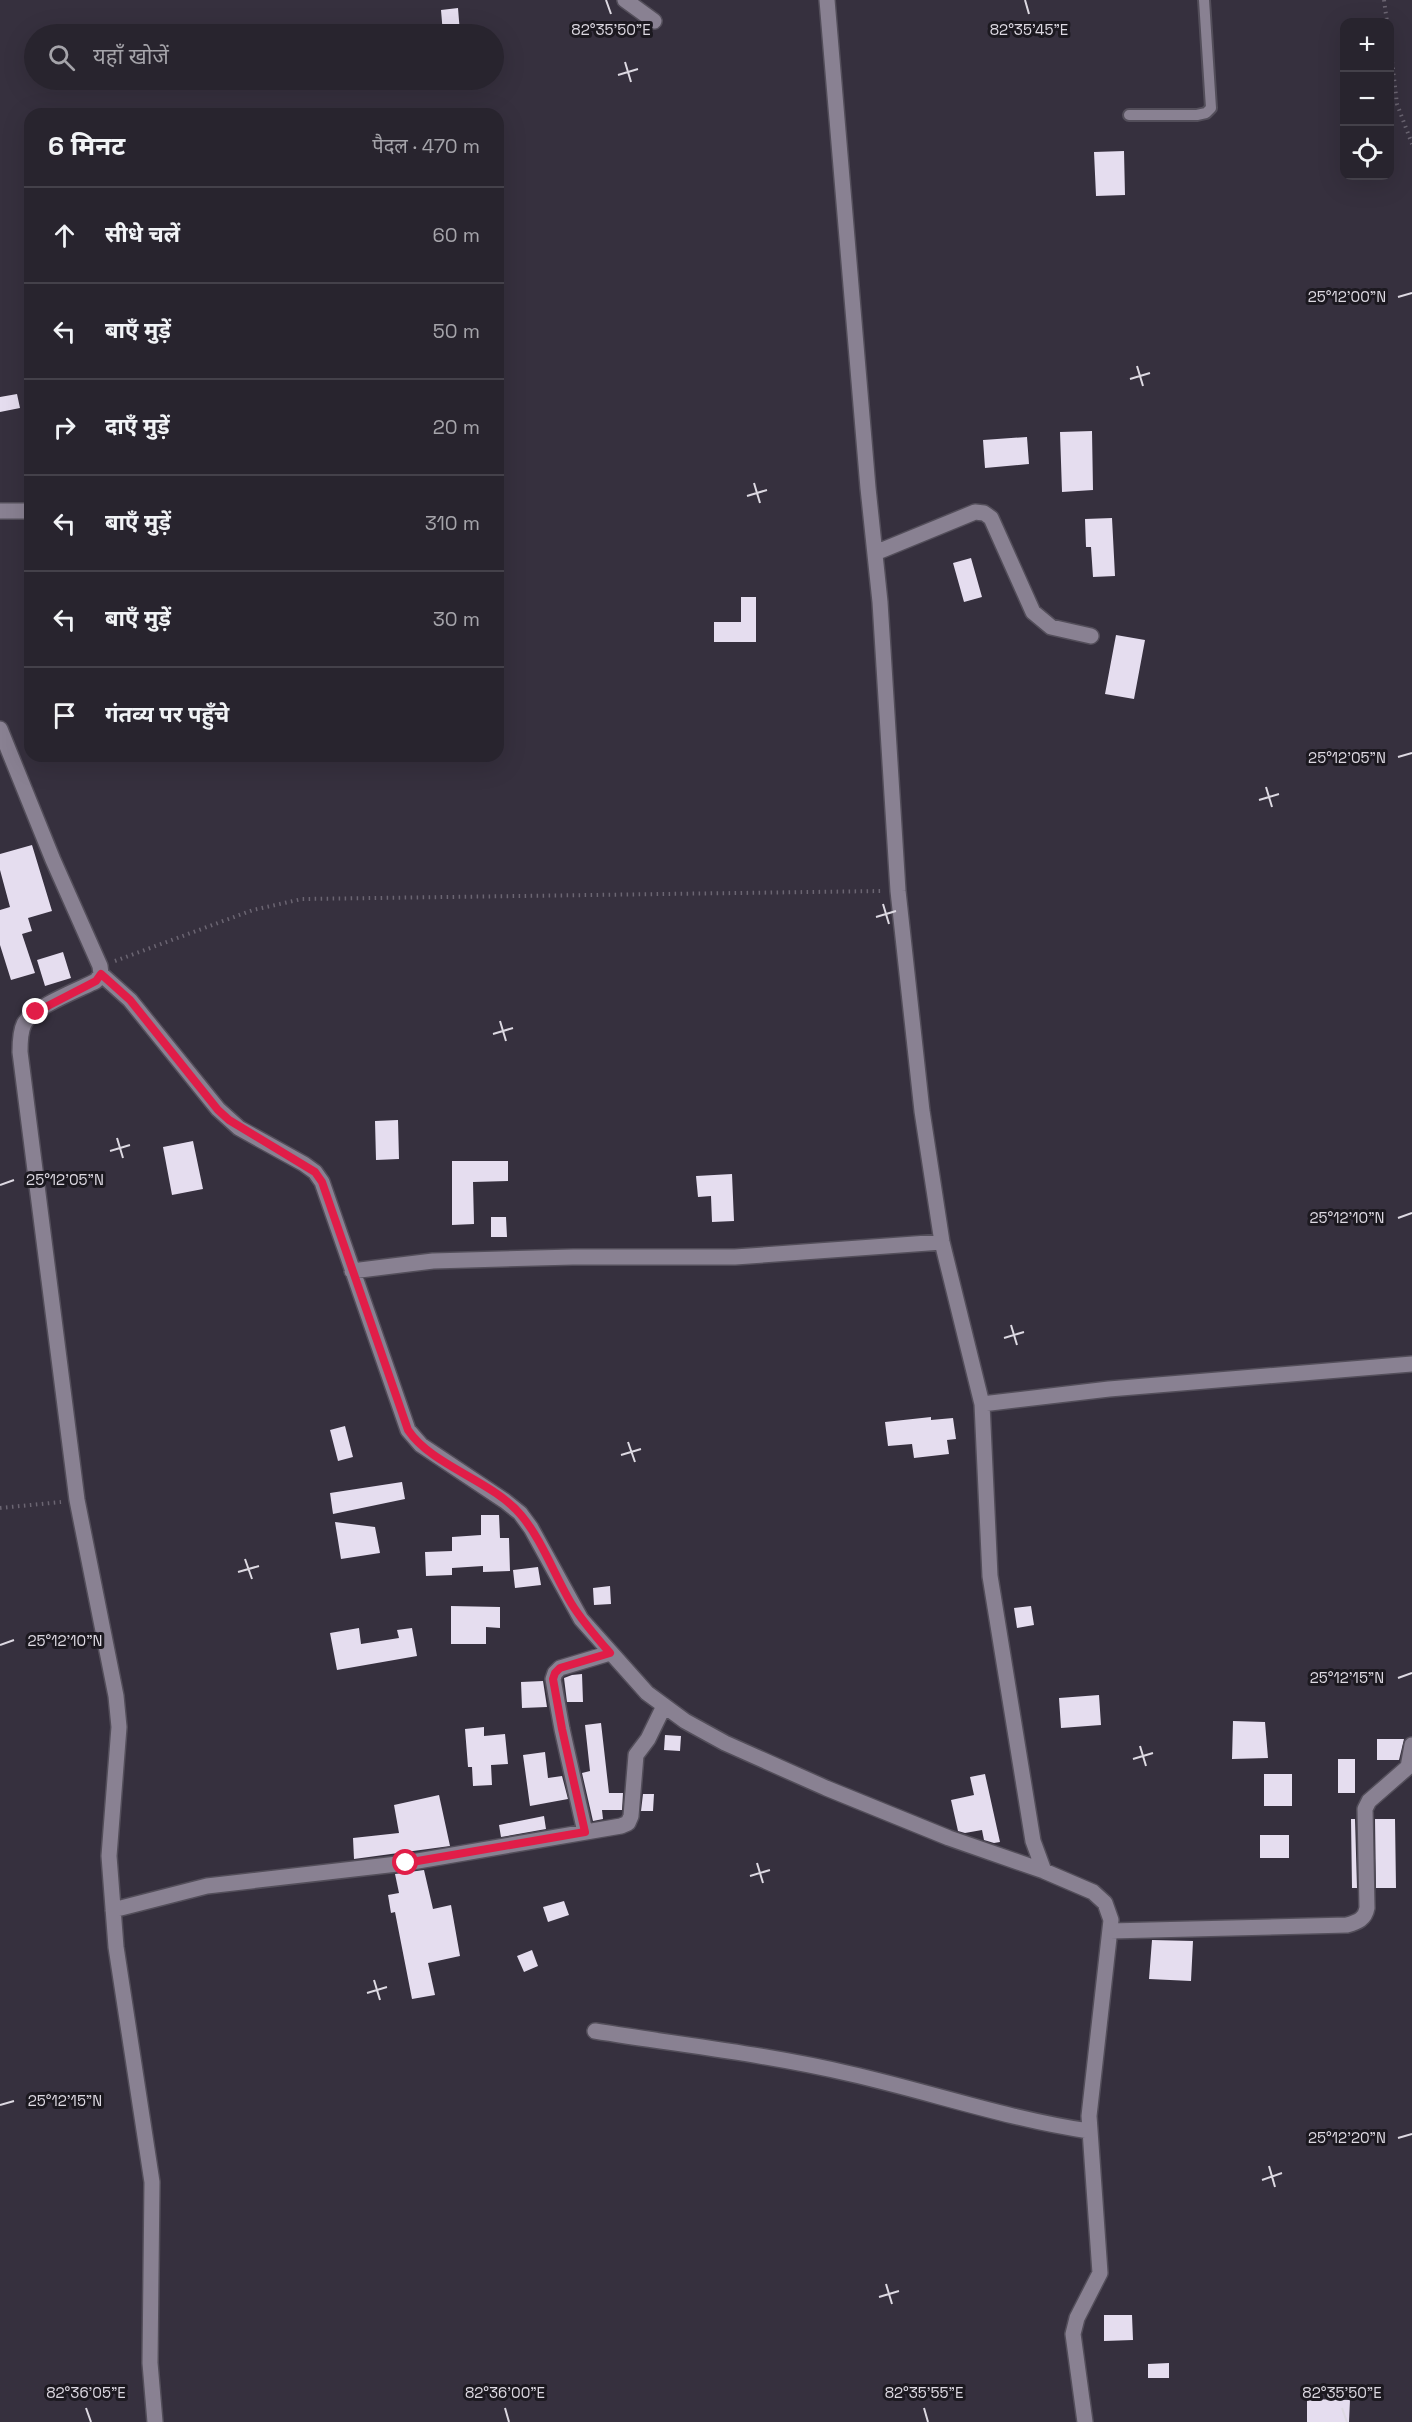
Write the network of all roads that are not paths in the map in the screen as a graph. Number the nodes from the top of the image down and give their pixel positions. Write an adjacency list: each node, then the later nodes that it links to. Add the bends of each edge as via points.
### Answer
1 (625, 0): 4 (street)
2 (827, 0): 8 (street)
3 (1204, 0): 5 (lane, via 1211,108 1197,115)
4 (654, 21)
5 (1129, 115)
6 (0, 511): 7 (street)
7 (24, 511)
8 (874, 545): 9 (street, via 975,512 984,513 991,518 1033,612 1051,627); 12 (street, via 898,891 922,1111)
9 (1091, 636)
10 (0, 729): 11 (street)
11 (101, 970): 13 (street, via 130,1000 218,1110 315,1172 322,1182); 21 (street, via 96,981 36,1012 22,1027 20,1039 77,1500 119,1727 110,1846)
12 (942, 1242): 13 (street, via 735,1257 433,1261); 15 (street)
13 (352, 1271): 16 (street, via 408,1430 520,1513 581,1619)
14 (1412, 1364): 15 (street, via 1109,1389)
15 (982, 1404): 20 (street, via 990,1576 1033,1840)
16 (610, 1653): 17 (street); 19 (street, via 560,1668 553,1679)
17 (664, 1706): 19 (street, via 636,1755 628,1823); 20 (street, via 706,1734 826,1788)
18 (1412, 1745): 22 (street, via 1408,1767 1365,1809 1367,1908 1358,1922 1335,1926)
19 (585, 1832): 21 (street, via 406,1863 207,1886)
20 (1044, 1871): 22 (street, via 1100,1896 1109,1912)
21 (113, 1910): 25 (street, via 128,2037 152,2182 150,2363)
22 (1110, 1931): 24 (street, via 1091,2080)
23 (595, 2031): 24 (street, via 815,2066 1037,2122)
24 (1089, 2131): 26 (street, via 1100,2272 1073,2334)
25 (155, 2422)
26 (1085, 2422)

